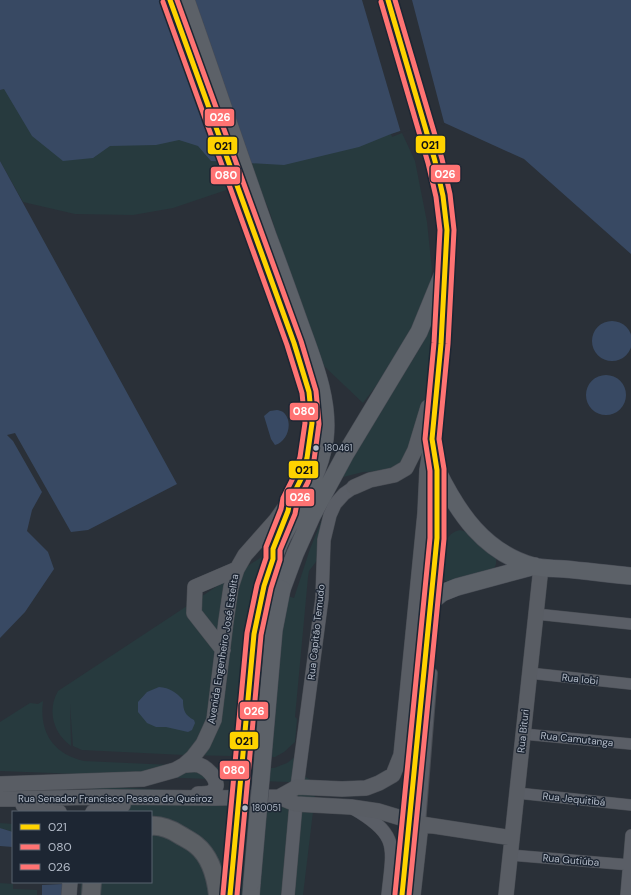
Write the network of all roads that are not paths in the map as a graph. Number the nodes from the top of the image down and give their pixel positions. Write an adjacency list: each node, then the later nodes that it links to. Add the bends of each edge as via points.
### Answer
1 (170, 0): 4 (main road)
2 (186, 0): 4 (main road)
3 (388, 0): 5 (main road, via 443,196 447,230)
4 (252, 211): 10 (main road, via 309,392 312,423 307,458 301,479); 11 (main road, via 306,341 321,388 325,414 325,439 311,486)
5 (446, 266): 6 (main road); 47 (main road, bridge, via 419,332 346,453 312,516 282,589 272,646)
6 (438, 372): 7 (main road); 9 (main road, via 415,450 406,468 394,475 370,480)
7 (432, 439): 8 (main road); 25 (main road, via 401,755 393,775 366,788)
8 (437, 470): 12 (main road, via 449,495 473,528 489,544 516,560); 15 (main road)
9 (354, 487): 25 (street, Rua Capitão Temudo, via 335,504 324,540 322,598)
10 (290, 501): 11 (main road, via 273,550); 13 (main road, Avenida Engenheiro José Estelita, via 244,555)
11 (273, 559): 46 (main road, bridge, via 264,586 254,634)
12 (538, 567): 14 (main road); 15 (main road, via 457,587); 16 (main road, Rua Bituri)
13 (237, 569): 18 (main road, Avenida Engenheiro José Estelita, via 231,587); 18 (main road, via 195,587 194,613)
14 (631, 576)
15 (437, 598): 35 (street); 50 (highway, bridge, via 428,630)
16 (536, 614): 17 (street); 19 (main road, Rua Bituri)
17 (631, 624)
18 (223, 650): 23 (main road, Avenida Engenheiro José Estelita, via 214,720 203,744)
19 (529, 673): 20 (street, Rua Iobi); 21 (main road, Rua Bituri)
20 (631, 684)
21 (523, 734): 22 (street, Rua Camutanga); 26 (main road, Rua Bituri)
22 (631, 744)
23 (184, 765): 24 (main road, Avenida Engenheiro José Estelita, via 143,779); 28 (main road, via 206,768 214,776 216,785 212,792 207,794 189,794)
24 (0, 784)
25 (297, 787): 27 (main road)
26 (517, 793): 31 (street, Rua Jequitibá); 38 (main road, Rua Bituri)
27 (278, 796): 28 (main road, Rua Senador Francisco Pessoa de Queiroz); 30 (main road)
28 (177, 798): 29 (main road, Rua Senador Francisco Pessoa de Queiroz); 34 (main road, via 152,804 126,804)
29 (5, 799): 33 (main road, via 24,806)
30 (296, 804): 32 (main road); 48 (street)
31 (631, 805)
32 (351, 808): 35 (main road, via 378,811); 49 (street, via 380,826 388,836 392,851)
33 (53, 811)
34 (96, 811)
35 (421, 824): 38 (main road); 51 (main road)
36 (152, 826): 45 (highway, via 174,831 197,846 207,858 216,880)
37 (631, 835): 40 (street)
38 (512, 838): 39 (main road, Rua Bituri)
39 (510, 855): 40 (street, Rua Gutiúba); 52 (main road, Rua Bituri)
40 (630, 865): 53 (street)
41 (70, 883): 43 (main road)
42 (92, 883): 44 (highway)
43 (69, 895)
44 (91, 895)
45 (218, 895)
46 (230, 895)
47 (251, 895)
48 (288, 895)
49 (388, 895)
50 (402, 895)
51 (413, 895)
52 (506, 895)
53 (626, 895)

